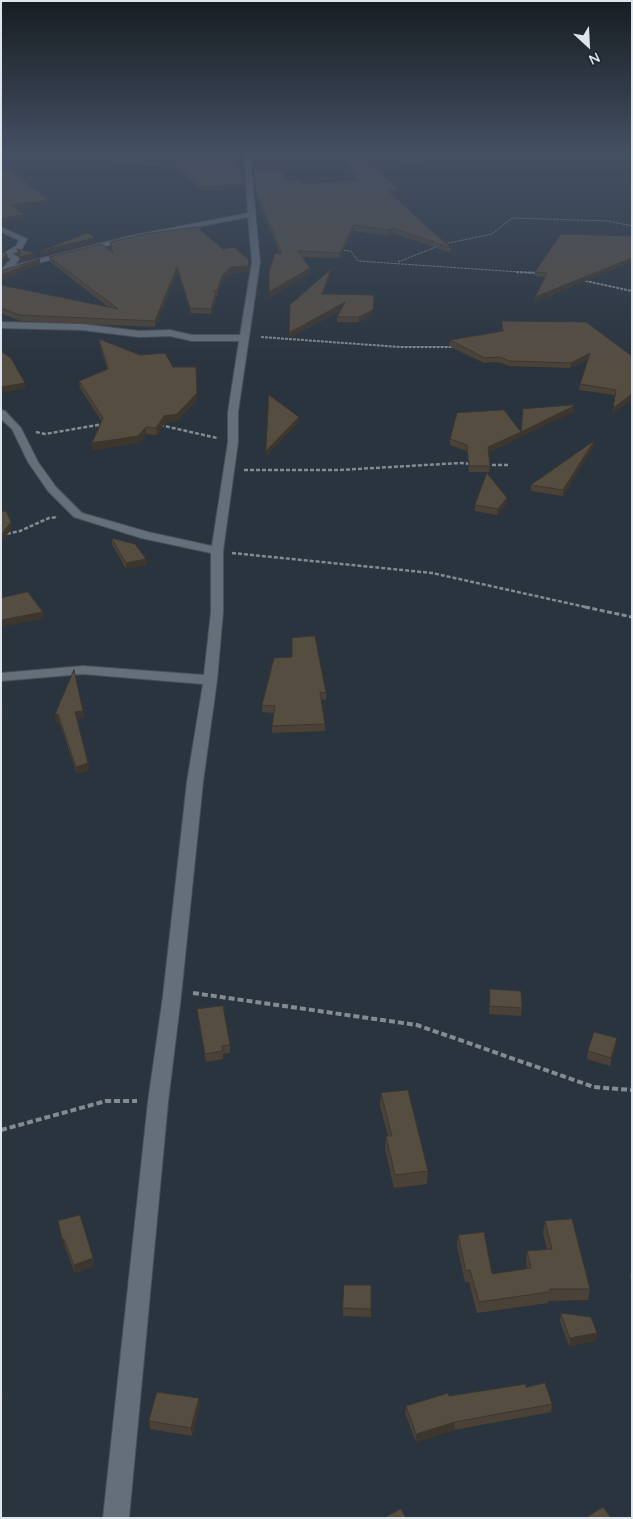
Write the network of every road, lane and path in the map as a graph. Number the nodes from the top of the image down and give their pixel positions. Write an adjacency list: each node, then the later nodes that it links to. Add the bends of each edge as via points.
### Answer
1 (192, 226): 7 (street, via 27,263)
2 (253, 226): 12 (street, via 256,262)
3 (502, 226): 6 (path, via 492,234 449,243)
4 (1, 229): 7 (street, via 23,239 19,246 6,254 16,258)
5 (333, 250): 6 (path, via 351,251 358,261)
6 (396, 262): 8 (path)
7 (3, 273)
8 (543, 273)
9 (578, 280): 10 (path)
10 (632, 290)
11 (1, 325): 12 (street, via 82,327 138,334 170,333 192,338)
12 (244, 338): 13 (path, via 272,336 400,347); 18 (street, via 233,412)
13 (463, 347)
14 (1, 413): 17 (street)
15 (111, 423): 17 (path, via 45,434)
16 (158, 425): 18 (path)
17 (16, 428): 21 (street, via 47,482)
18 (233, 442): 20 (street)
19 (508, 465): 20 (path, via 460,463 340,470)
20 (229, 471): 23 (street)
21 (78, 515): 22 (path, via 50,518); 23 (street, via 145,535)
22 (1, 535)
23 (217, 551): 24 (path, via 432,573); 26 (street, via 217,612)
24 (632, 617)
25 (1, 677): 26 (street, via 83,670)
26 (210, 680): 27 (street, via 195,782)
27 (172, 996): 28 (path, via 181,991 418,1024 594,1087); 29 (street)
28 (632, 1090)
29 (158, 1102): 30 (path, via 106,1101); 31 (street)
30 (1, 1130)
31 (116, 1518)

